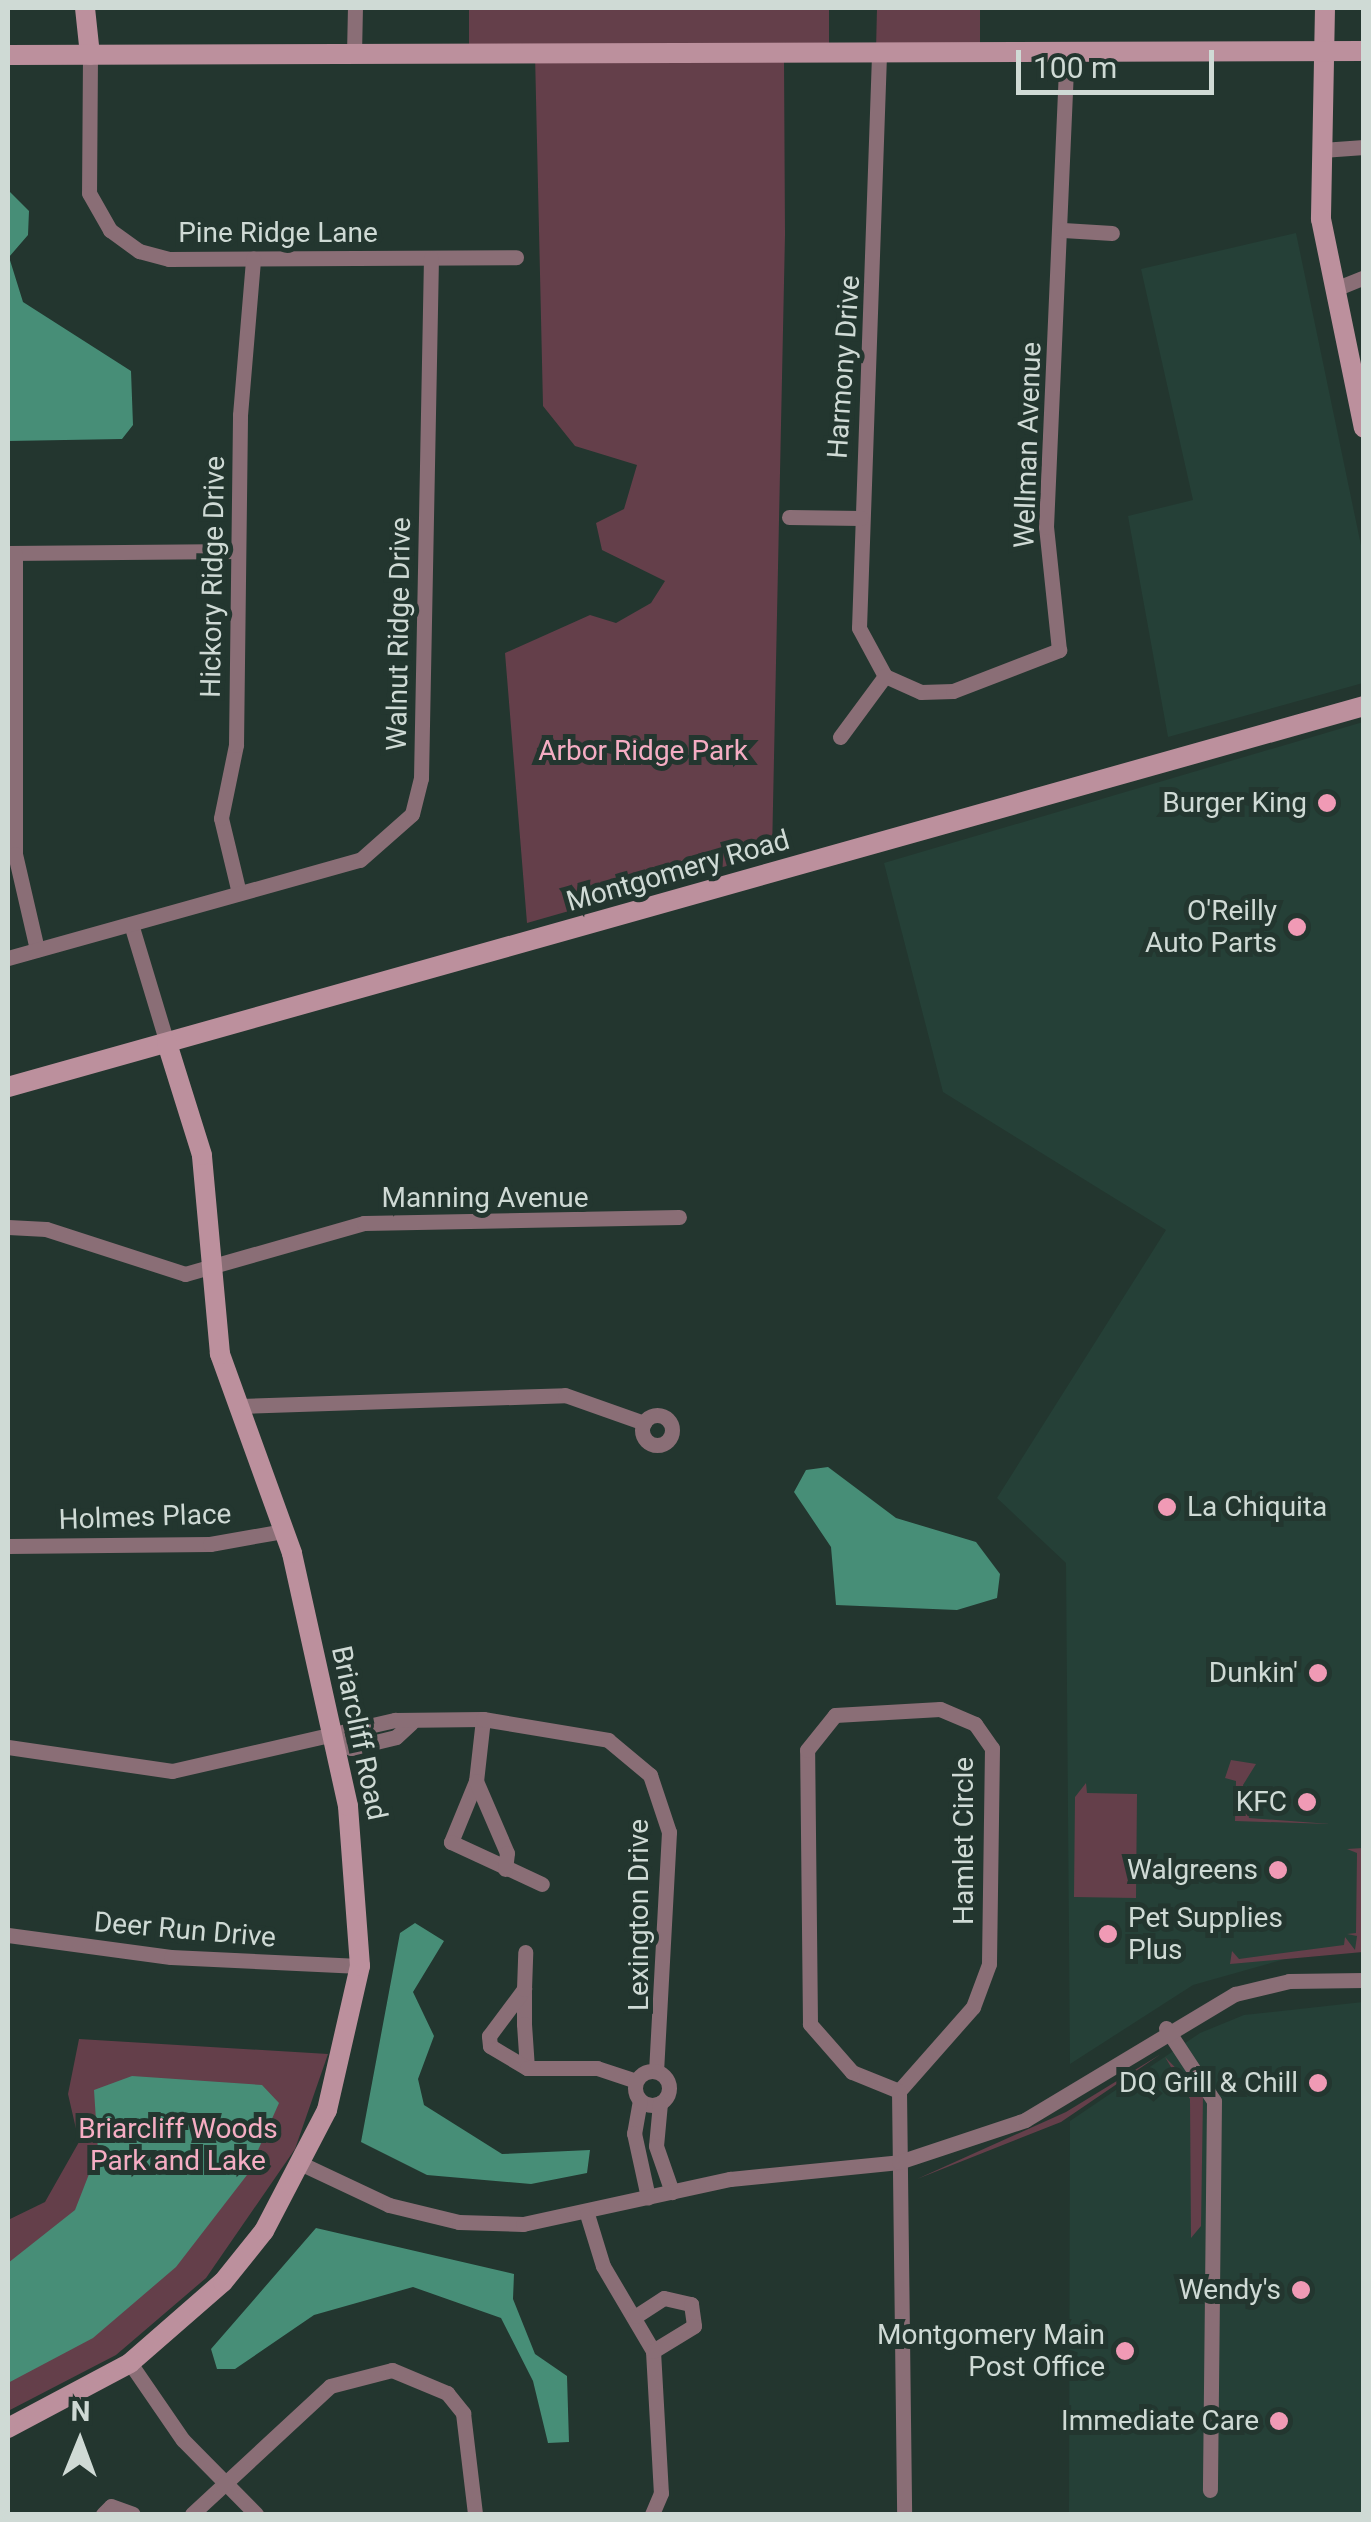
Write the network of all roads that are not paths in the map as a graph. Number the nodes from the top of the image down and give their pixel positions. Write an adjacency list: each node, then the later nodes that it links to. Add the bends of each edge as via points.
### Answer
1 (85, 8): 8 (street)
2 (355, 8): 6 (street)
3 (1325, 8): 5 (street)
4 (1364, 51): 5 (street)
5 (1324, 52): 7 (street); 12 (street)
6 (354, 54): 8 (street); 9 (street)
7 (1067, 54): 9 (street); 13 (street, Wellman Avenue)
8 (90, 55): 10 (street); 17 (street, Pine Ridge Lane, via 88,193 110,230 169,260)
9 (880, 55): 22 (street, Harmony Drive, via 880,221)
10 (8, 56)
11 (1364, 146): 12 (street)
12 (1322, 150): 19 (street, via 1321,219)
13 (1063, 230): 14 (street); 25 (street, Wellman Avenue, via 1046,527 1059,650 953,691 921,692)
14 (1112, 232)
15 (516, 257): 16 (street, Pine Ridge Lane)
16 (432, 258): 17 (street, Pine Ridge Lane); 28 (street, Walnut Ridge Drive, via 419,797 404,826 370,855)
17 (254, 259): 23 (street, Hickory Ridge Drive)
18 (1361, 282): 19 (street)
19 (1335, 289): 20 (street)
20 (1362, 418)
21 (789, 517): 22 (street)
22 (862, 518): 25 (street, Harmony Drive, via 860,628)
23 (238, 551): 24 (street); 28 (street, Hickory Ridge Drive, via 236,745 221,818)
24 (11, 554): 30 (street, via 15,854)
25 (885, 676): 27 (street)
26 (1364, 706): 32 (street, Montgomery Road)
27 (840, 738)
28 (239, 893): 29 (street, Walnut Ridge Drive)
29 (131, 924): 30 (street, Walnut Ridge Drive); 32 (street, Briarcliff Road)
30 (38, 950): 31 (street, Walnut Ridge Drive)
31 (8, 958)
32 (167, 1043): 33 (street, Montgomery Road); 36 (street, Briarcliff Road, via 202,1155)
33 (8, 1087)
34 (678, 1217): 36 (street, Manning Avenue, via 364,1223)
35 (8, 1227): 36 (street, Manning Avenue, via 46,1229 154,1269)
36 (207, 1274): 37 (street, Briarcliff Road)
37 (240, 1406): 38 (street, via 565,1395); 39 (street, Briarcliff Road)
38 (644, 1423)
39 (283, 1531): 40 (street, Holmes Place, via 210,1544); 42 (street, Briarcliff Road)
40 (8, 1546)
41 (482, 1719): 42 (street, Lexington Drive, via 348,1729); 44 (street); 54 (street, Lexington Drive, via 608,1740 650,1775 664,1803 665,2021)
42 (334, 1740): 43 (street, Lexington Drive, via 172,1771); 49 (street, Briarcliff Road, via 357,1852)
43 (8, 1746)
44 (476, 1781): 45 (street, via 507,1852); 45 (street, via 450,1842)
45 (505, 1869): 46 (street)
46 (542, 1884)
47 (8, 1935): 49 (street, Deer Run Drive)
48 (525, 1952): 51 (street)
49 (360, 1966): 60 (street, Briarcliff Road, via 343,2065)
50 (1364, 1980): 52 (street, via 1235,1994)
51 (524, 1989): 53 (street); 53 (street, via 488,2036)
52 (1166, 2028): 59 (street, via 1025,2120); 69 (street, via 1214,2101)
53 (527, 2068): 55 (street, via 597,2068)
54 (656, 2071): 55 (street); 58 (street, Lexington Drive, via 669,2087)
55 (636, 2081): 57 (street)
56 (898, 2091): 56 (street, Hamlet Circle, via 973,2007 989,1964 992,1748 975,1724 940,1708 835,1716 807,1750 810,2024 852,2072); 59 (street)
57 (640, 2100): 58 (street); 62 (street, via 634,2133)
58 (660, 2103): 61 (street, Lexington Drive, via 656,2146)
59 (899, 2162): 61 (street); 76 (street)
60 (304, 2166): 63 (street, via 389,2205 459,2222); 66 (street, Briarcliff Road, via 223,2282)
61 (672, 2192): 62 (street)
62 (648, 2197): 63 (street)
63 (587, 2214): 64 (street, via 602,2266)
64 (636, 2316): 65 (street); 65 (street, via 664,2298 691,2304 694,2326)
65 (653, 2351): 75 (street, via 661,2493)
66 (130, 2363): 67 (street, Briarcliff Road); 68 (street)
67 (8, 2428)
68 (224, 2484): 72 (street); 73 (street); 74 (street, via 330,2386 392,2370 422,2377 464,2413)
69 (1210, 2490)
70 (103, 2514): 71 (street, via 111,2506)
71 (133, 2514)
72 (192, 2514)
73 (256, 2514)
74 (475, 2514)
75 (652, 2514)
76 (904, 2514)

